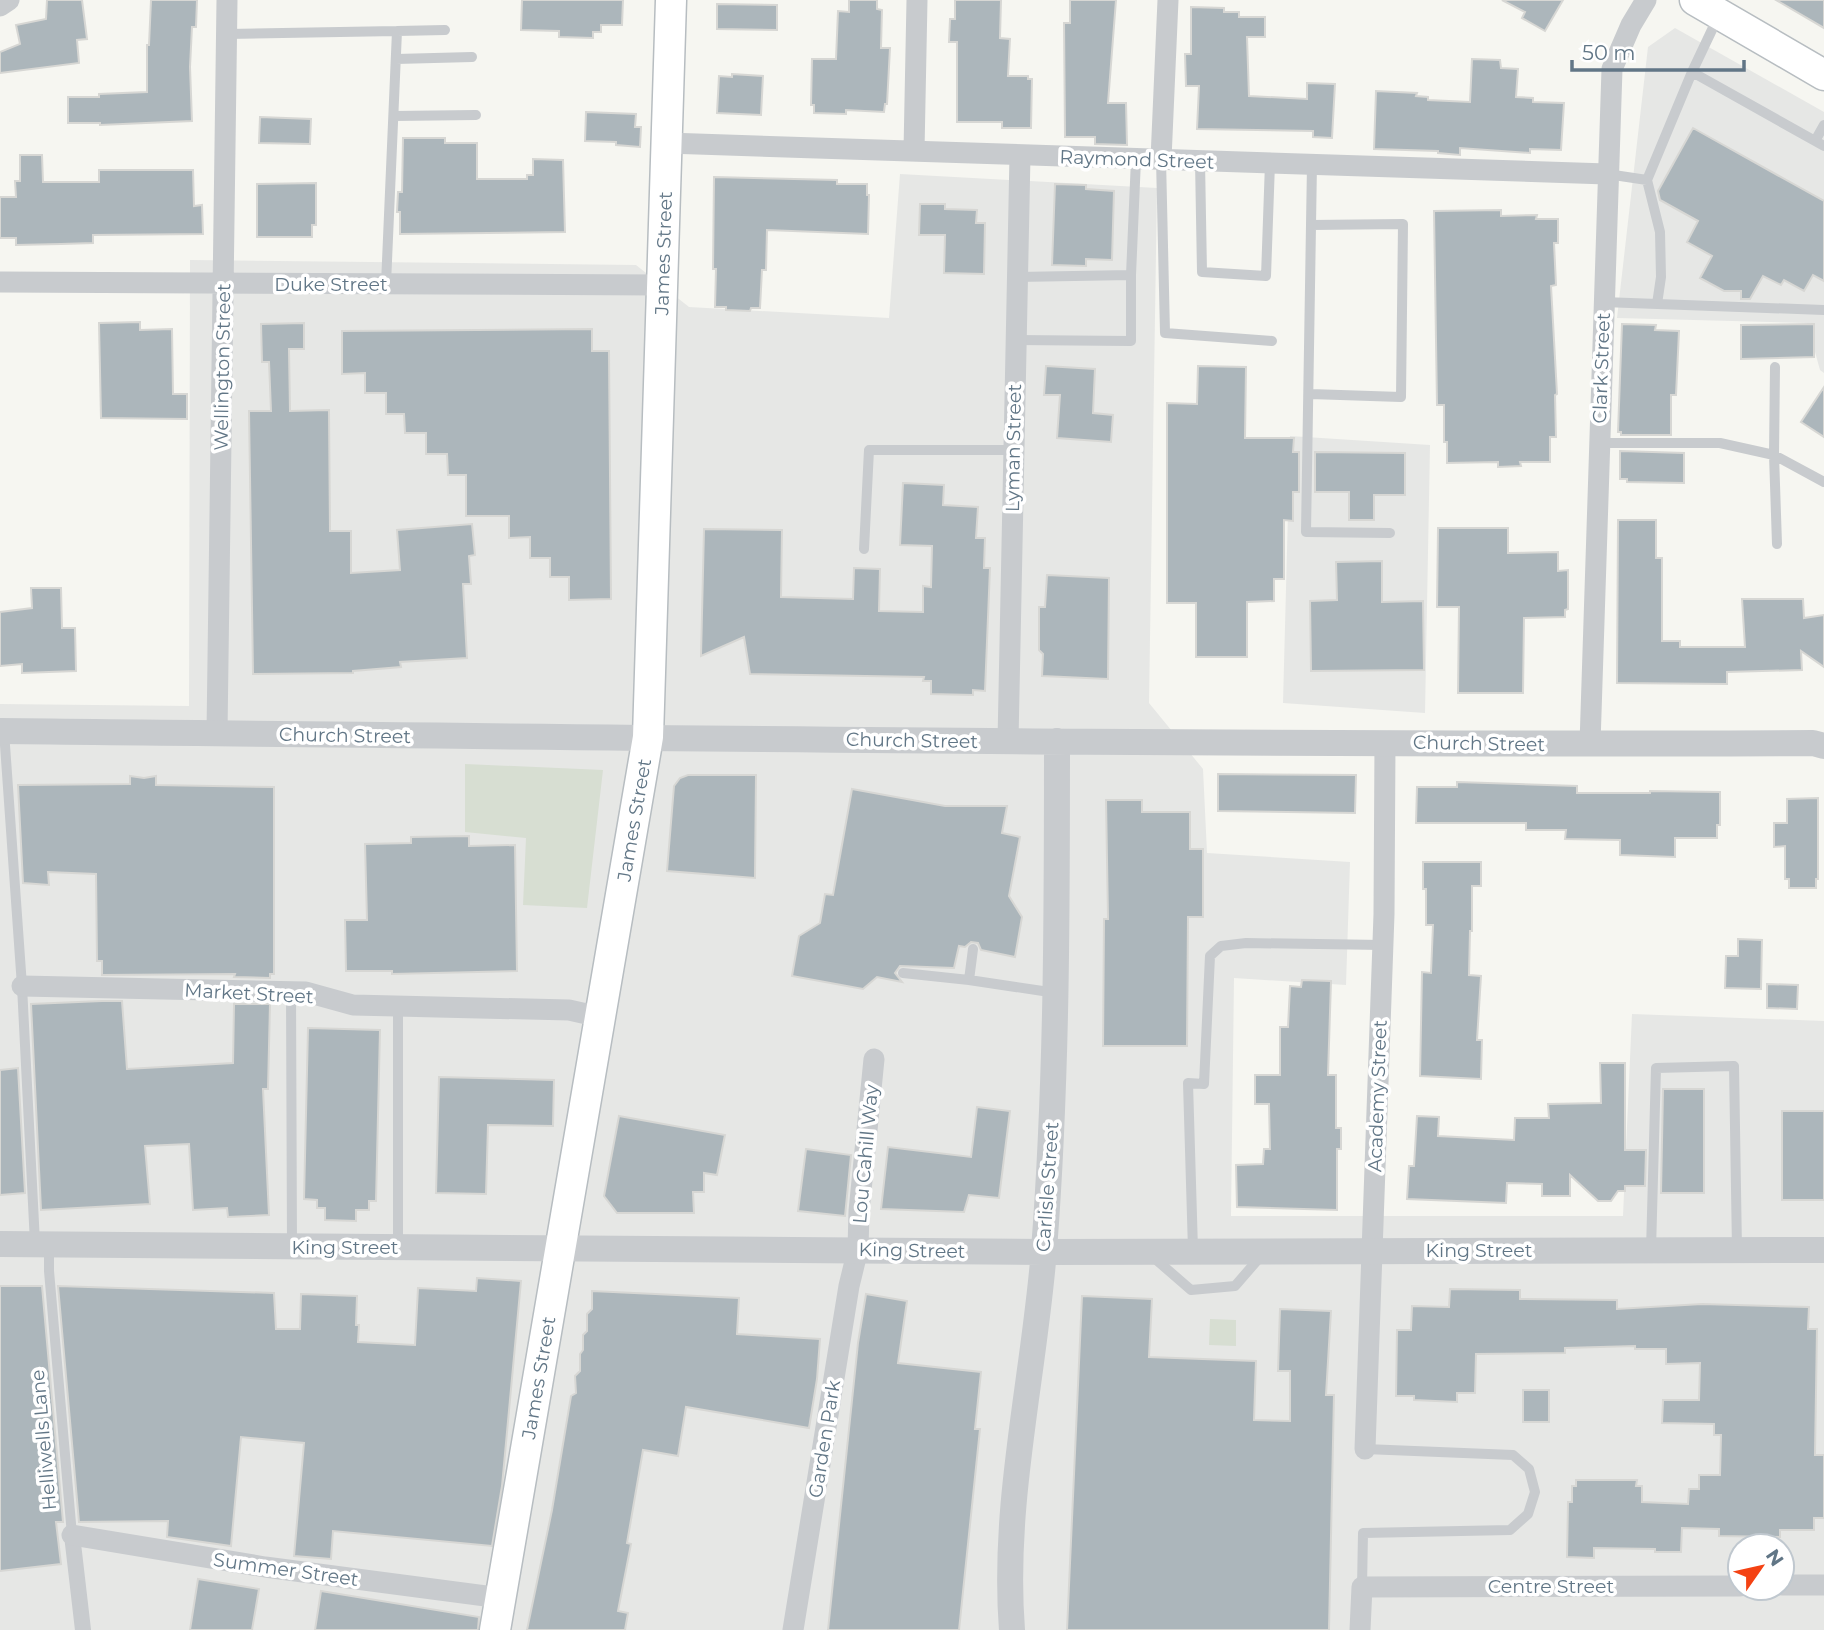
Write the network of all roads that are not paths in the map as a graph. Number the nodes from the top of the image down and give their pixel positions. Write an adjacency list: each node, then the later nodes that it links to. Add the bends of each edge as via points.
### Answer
1 (9, 0): 7 (street)
2 (227, 0): 11 (street, Wellington Street)
3 (671, 0): 19 (main road, James Street)
4 (917, 0): 21 (street)
5 (1168, 0): 24 (street)
6 (1646, 0): 28 (street, Clark Street, via 1612,69)
7 (0, 6)
8 (1707, 7): 14 (lane); 15 (main road)
9 (445, 30): 10 (lane)
10 (397, 31): 11 (lane); 13 (lane)
11 (227, 34): 34 (street, Wellington Street)
12 (472, 57): 13 (lane)
13 (396, 60): 17 (lane)
14 (1692, 72): 20 (lane); 29 (lane)
15 (1824, 75)
16 (476, 115): 17 (lane)
17 (394, 116): 35 (lane)
18 (1824, 125): 20 (lane)
19 (667, 143): 21 (street, Raymond Street); 36 (main road, James Street)
20 (1819, 143)
21 (914, 151): 22 (street, Raymond Street)
22 (1020, 155): 23 (street, Raymond Street); 32 (street, Lyman Street)
23 (1136, 159): 24 (street, Raymond Street); 31 (lane)
24 (1160, 159): 25 (street, Raymond Street); 41 (lane, via 1165,333)
25 (1200, 161): 26 (street, Raymond Street); 26 (lane, via 1202,272 1266,276)
26 (1270, 163): 27 (street, Raymond Street)
27 (1312, 164): 28 (street, Raymond Street); 30 (lane)
28 (1607, 174): 29 (lane); 37 (street, Clark Street)
29 (1647, 180): 38 (lane, via 1660,232)
30 (1311, 225): 43 (lane); 43 (lane, via 1404,224 1401,397)
31 (1131, 275): 32 (lane); 40 (lane, via 1131,341)
32 (1017, 277): 40 (street, Lyman Street)
33 (0, 282): 34 (street, Duke Street)
34 (223, 283): 35 (street, Duke Street); 52 (street, Wellington Street)
35 (386, 284): 36 (street, Duke Street)
36 (662, 285): 53 (main road, James Street)
37 (1603, 302): 38 (lane); 44 (street, Clark Street)
38 (1657, 304): 39 (lane)
39 (1824, 310)
40 (1015, 340): 45 (street, Lyman Street)
41 (1272, 341)
42 (1775, 368): 46 (lane)
43 (1310, 394): 48 (lane, via 1306,532)
44 (1599, 443): 46 (lane, via 1720,443); 57 (street, Clark Street)
45 (1013, 450): 50 (lane, via 869,450); 54 (street, Lyman Street)
46 (1774, 455): 47 (lane); 49 (lane)
47 (1824, 482)
48 (1391, 533)
49 (1777, 544)
50 (864, 549)
51 (2, 732): 52 (street, Church Street); 63 (lane, Helliwells Lane)
52 (217, 733): 53 (street, Church Street)
53 (648, 737): 54 (street, Church Street); 67 (main road, James Street)
54 (1008, 741): 55 (street, Church Street)
55 (1057, 741): 56 (street, Church Street); 65 (street, Carlisle Street)
56 (1385, 742): 57 (street, Church Street); 59 (street, Academy Street)
57 (1590, 744): 58 (street, Church Street)
58 (1824, 746)
59 (1382, 945): 76 (street, Academy Street); 81 (lane, via 1246,943 1221,946 1210,956 1204,1084 1188,1083)
60 (973, 949): 62 (lane)
61 (904, 972): 62 (lane)
62 (969, 980): 65 (lane)
63 (22, 986): 64 (street, Market Street); 70 (lane, Helliwells Lane)
64 (291, 991): 66 (street, Market Street, via 353,1005); 71 (lane)
65 (1056, 993): 82 (street, Carlisle Street)
66 (398, 1006): 67 (street, Market Street, via 569,1010); 72 (lane)
67 (600, 1017): 73 (main road, James Street)
68 (874, 1059): 74 (street, Lou Cahill Way)
69 (0, 1244): 70 (street, King Street)
70 (42, 1246): 71 (street, King Street); 84 (lane, Helliwells Lane, via 49,1271)
71 (292, 1247): 72 (street, King Street)
72 (398, 1248): 73 (street, King Street)
73 (561, 1249): 74 (street, King Street); 89 (main road, James Street)
74 (858, 1249): 82 (street, King Street); 92 (street, Garden Park)
75 (1266, 1250): 76 (street, King Street); 80 (lane, via 1235,1286 1191,1290); 81 (street, King Street)
76 (1370, 1250): 77 (street, King Street); 83 (street, Academy Street)
77 (1651, 1250): 78 (street, King Street); 78 (lane, via 1656,1068 1734,1066)
78 (1737, 1250): 79 (street, King Street)
79 (1824, 1250)
80 (1146, 1251): 81 (street, King Street); 82 (street, King Street)
81 (1193, 1251)
82 (1044, 1252): 93 (street, Carlisle Street, via 1011,1533)
83 (1365, 1449): 88 (lane, via 1513,1455 1529,1469 1535,1492 1528,1514 1510,1530 1363,1533)
84 (72, 1535): 89 (street, Summer Street); 90 (street, Helliwells Lane)
85 (1824, 1585): 87 (street)
86 (1726, 1586): 88 (street, Centre Street)
87 (1796, 1586)
88 (1362, 1587): 94 (street)
89 (501, 1598): 91 (main road, James Street)
90 (83, 1630)
91 (495, 1630)
92 (793, 1630)
93 (1012, 1630)
94 (1360, 1630)

